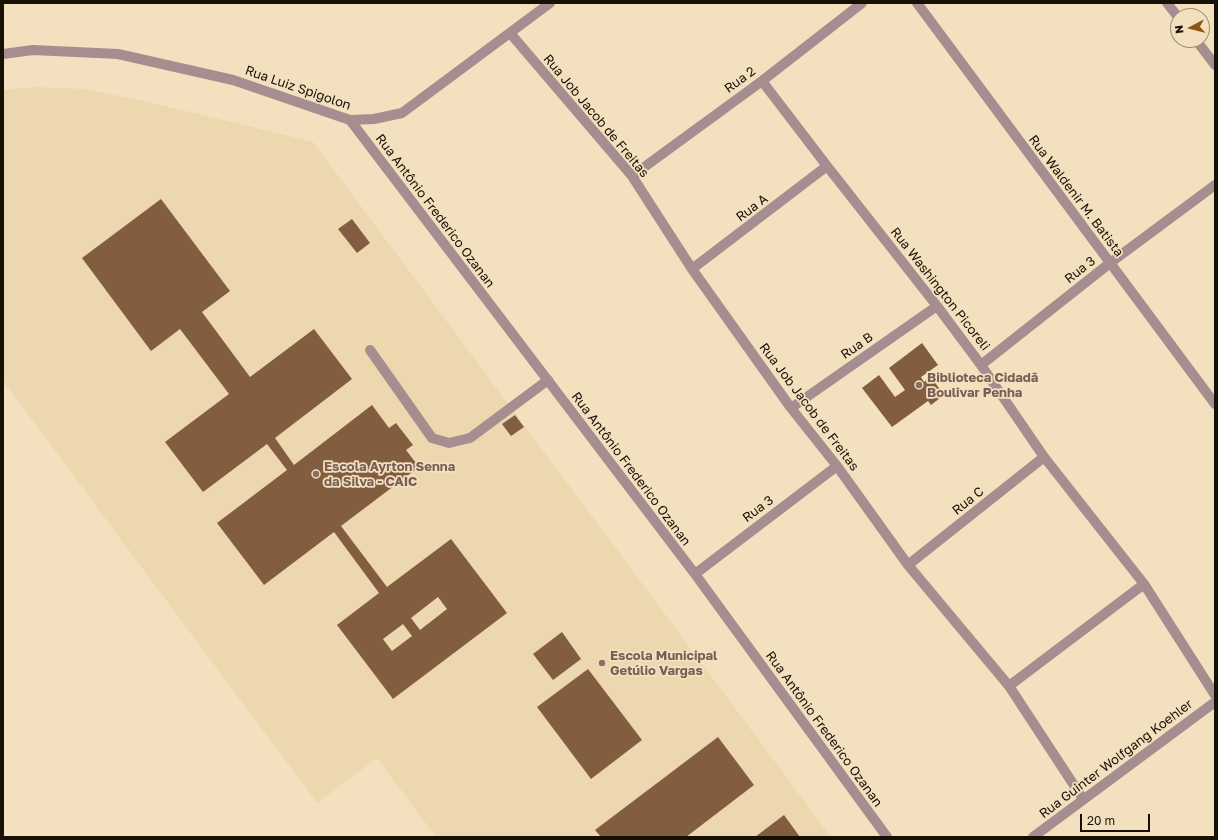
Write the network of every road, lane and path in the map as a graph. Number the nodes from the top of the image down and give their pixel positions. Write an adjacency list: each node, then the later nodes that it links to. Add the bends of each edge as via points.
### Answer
1 (550, 3): 4 (street, Rua Luiz Spigolon)
2 (862, 3): 8 (street, Rua 2)
3 (917, 3): 13 (street, Rua Waldenir M. Batista)
4 (510, 33): 9 (street, Rua Luiz Spigolon, via 402,113 374,119); 11 (street, Rua Job Jacob de Freitas)
5 (1202, 48): 7 (street)
6 (3, 54): 9 (street, Rua Luiz Spigolon, via 33,50 118,54 233,80)
7 (1215, 65)
8 (762, 81): 10 (street, Rua Washington Picoreli); 11 (street, Rua 2)
9 (350, 120): 18 (street, Rua Antônio Frederico Ozanan)
10 (827, 166): 14 (street, Rua A); 15 (street, Rua Washington Picoreli)
11 (632, 176): 14 (street, Rua Job Jacob de Freitas)
12 (1215, 185): 13 (street, Rua 3)
13 (1110, 263): 17 (street, Rua 3); 19 (street, Rua Waldenir M. Batista)
14 (692, 269): 20 (street, Rua Job Jacob de Freitas)
15 (937, 306): 17 (street, Rua Washington Picoreli); 20 (street, Rua B)
16 (370, 350): 18 (street, via 432,438 449,443 470,438)
17 (981, 365): 21 (street, Rua Washington Picoreli)
18 (548, 380): 24 (street, Rua Antônio Frederico Ozanan)
19 (1215, 404)
20 (791, 408): 22 (street, Rua Job Jacob de Freitas)
21 (1044, 457): 23 (street, Rua C); 25 (street, Rua Washington Picoreli)
22 (837, 466): 23 (street, Rua Job Jacob de Freitas); 24 (street, Rua 3)
23 (908, 565): 26 (street, Rua Job Jacob de Freitas)
24 (695, 574): 30 (street, Rua Antônio Frederico Ozanan)
25 (1144, 584): 26 (street); 27 (street, Rua Washington Picoreli)
26 (1009, 686): 29 (street, Rua Job Jacob de Freitas)
27 (1215, 695)
28 (1215, 702): 29 (street, Rua Guinter Wolfgang Koehler)
29 (1083, 799): 31 (street, Rua Guinter Wolfgang Koehler)
30 (887, 837)
31 (1033, 837)

